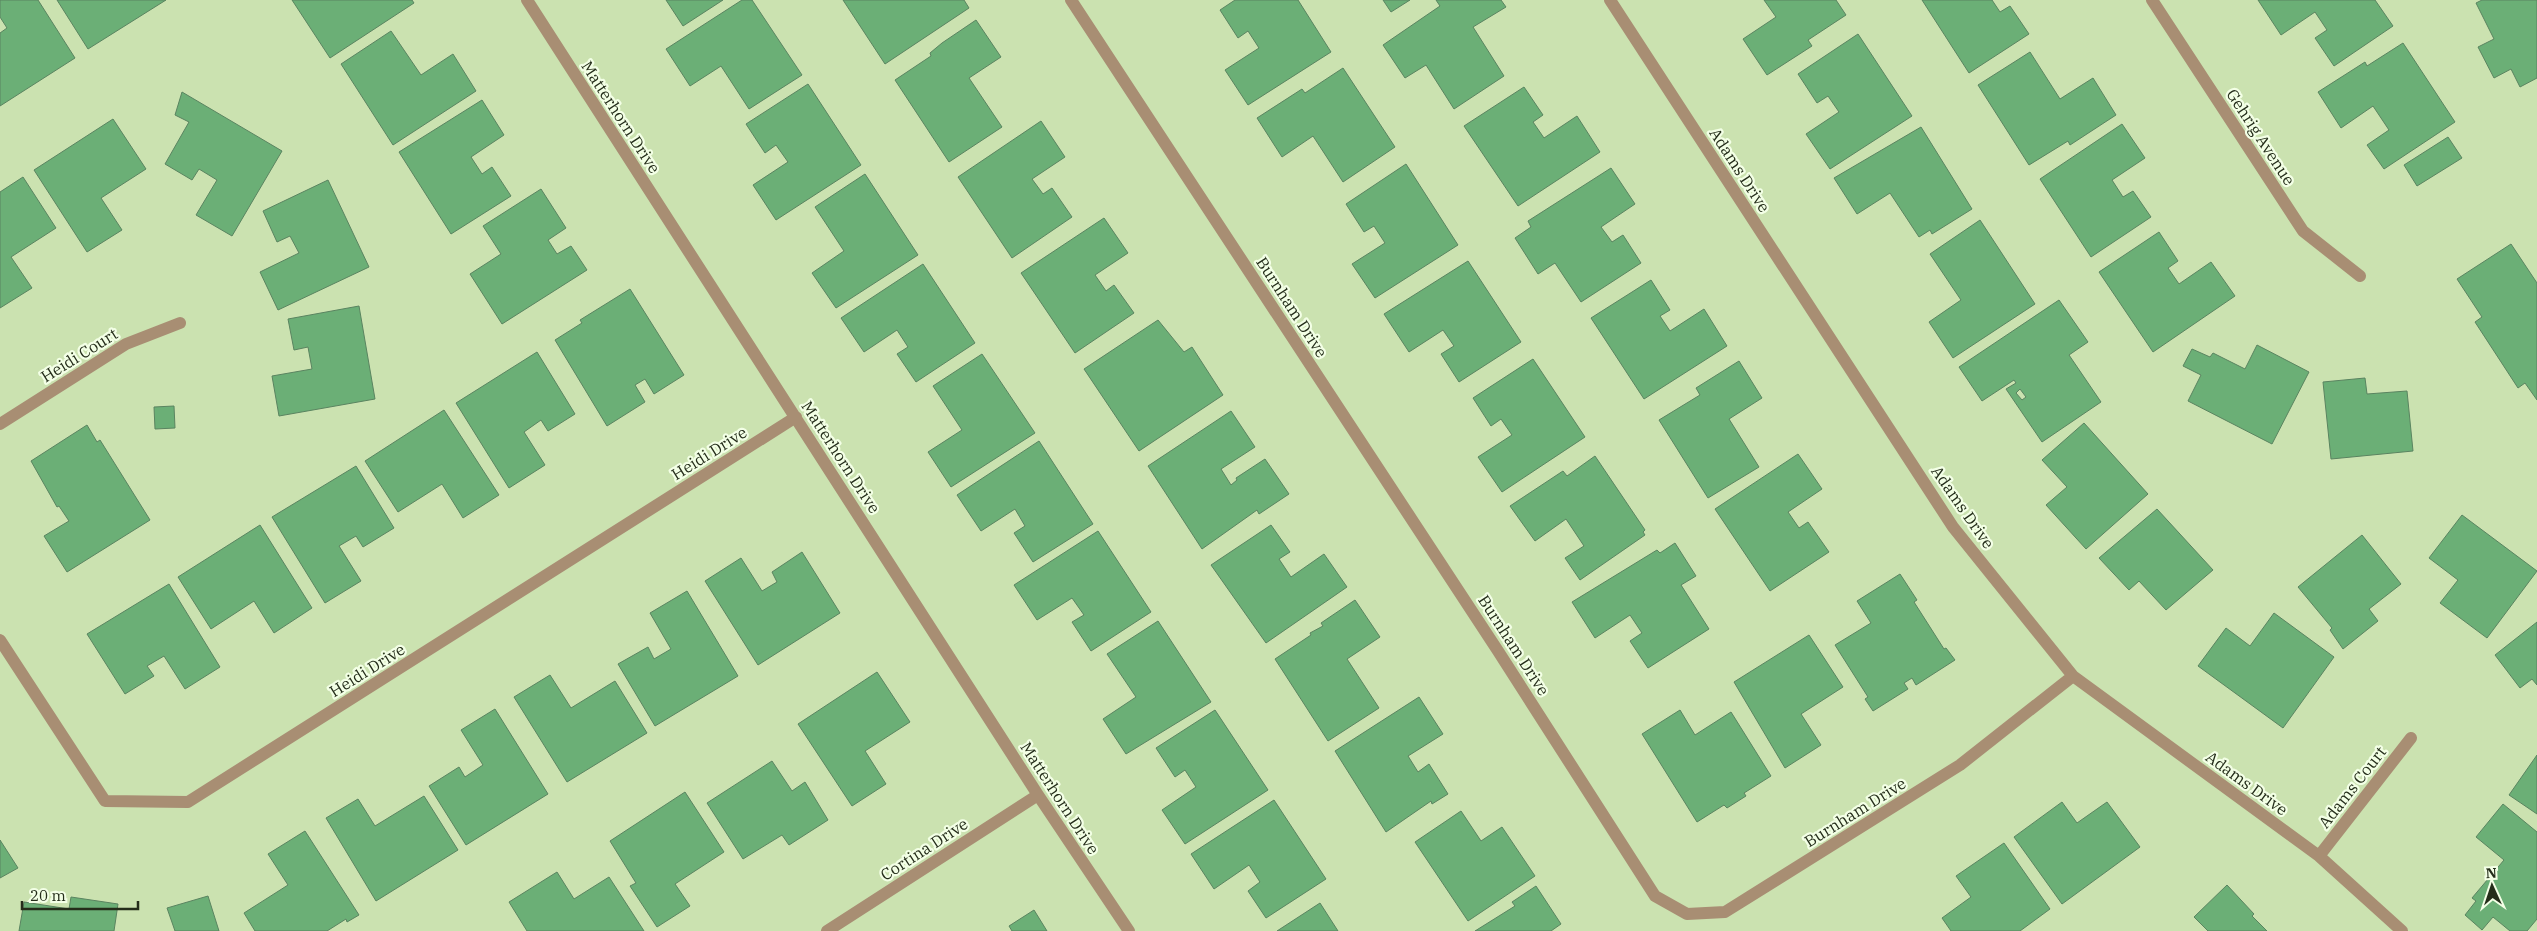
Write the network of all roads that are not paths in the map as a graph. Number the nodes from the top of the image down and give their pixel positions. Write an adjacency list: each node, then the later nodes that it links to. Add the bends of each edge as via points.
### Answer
1 (527, 0): 7 (street, Matterhorn Drive)
2 (1070, 0): 10 (street, Burnham Drive, via 1493,642 1655,896 1687,914 1725,912 1960,765)
3 (1610, 0): 10 (street, Adams Drive, via 1953,527)
4 (2152, 0): 5 (street, Gehrig Avenue, via 2303,231)
5 (2360, 276)
6 (180, 322): 8 (street, Heidi Court, via 126,344)
7 (796, 417): 9 (street, Heidi Drive, via 188,802 106,802); 12 (street, Matterhorn Drive)
8 (0, 424)
9 (0, 640)
10 (2073, 676): 13 (street, Adams Drive)
11 (2411, 738): 13 (street, Adams Court)
12 (1038, 795): 14 (street, Cortina Drive); 15 (street, Matterhorn Drive)
13 (2319, 856): 16 (street, Adams Drive)
14 (827, 931)
15 (1129, 931)
16 (2402, 931)

